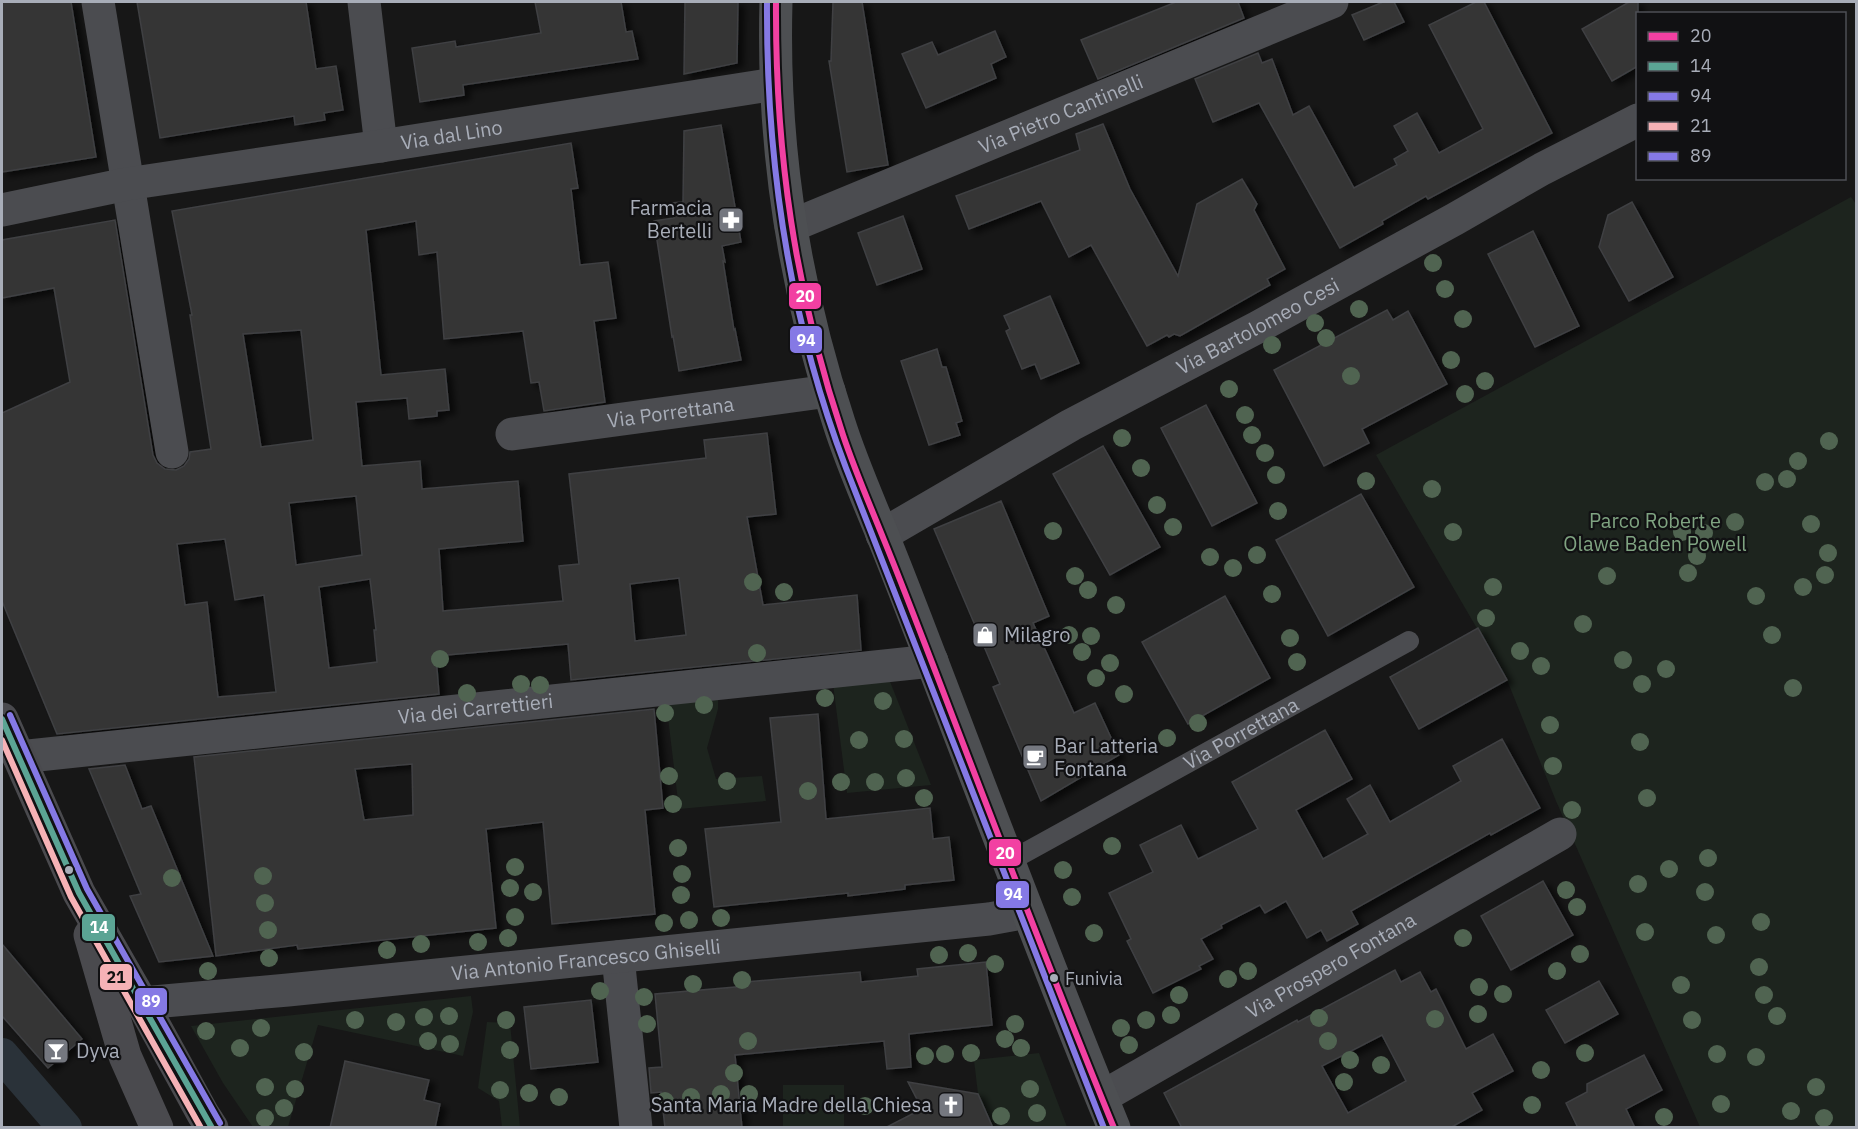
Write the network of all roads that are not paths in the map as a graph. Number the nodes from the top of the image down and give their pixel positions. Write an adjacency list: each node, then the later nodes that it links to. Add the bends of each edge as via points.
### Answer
1 (98, 2): 8 (street)
2 (364, 2): 7 (street)
3 (776, 2): 5 (main road)
4 (1332, 2): 10 (street, Via Pietro Cantinelli)
5 (775, 84): 7 (street, Via dal Lino); 10 (main road)
6 (1636, 121): 14 (street, Via Bartolomeo Cesi, via 1071,425)
7 (381, 146): 8 (street, Via dal Lino)
8 (127, 184): 9 (street, Via dal Lino); 13 (street)
9 (2, 210)
10 (791, 226): 11 (main road)
11 (829, 391): 12 (street, Via Porrettana); 14 (main road)
12 (512, 434)
13 (172, 452)
14 (882, 535): 16 (main road)
15 (1409, 641): 20 (lane, Via Porrettana)
16 (932, 661): 18 (street, Via dei Carrettieri); 20 (main road)
17 (2, 719): 18 (main road)
18 (19, 757): 21 (main road)
19 (1560, 834): 25 (street, Via Prospero Fontana)
20 (1008, 862): 22 (main road)
21 (79, 893): 24 (main road); 26 (main road, via 125,1056)
22 (1027, 912): 23 (street, Via Antonio Francesco Ghiselli); 25 (main road)
23 (618, 957): 24 (street, Via Antonio Francesco Ghiselli); 28 (street)
24 (142, 1003): 27 (main road)
25 (1102, 1097): 29 (main road)
26 (157, 1128)
27 (212, 1128)
28 (636, 1128)
29 (1114, 1128)

